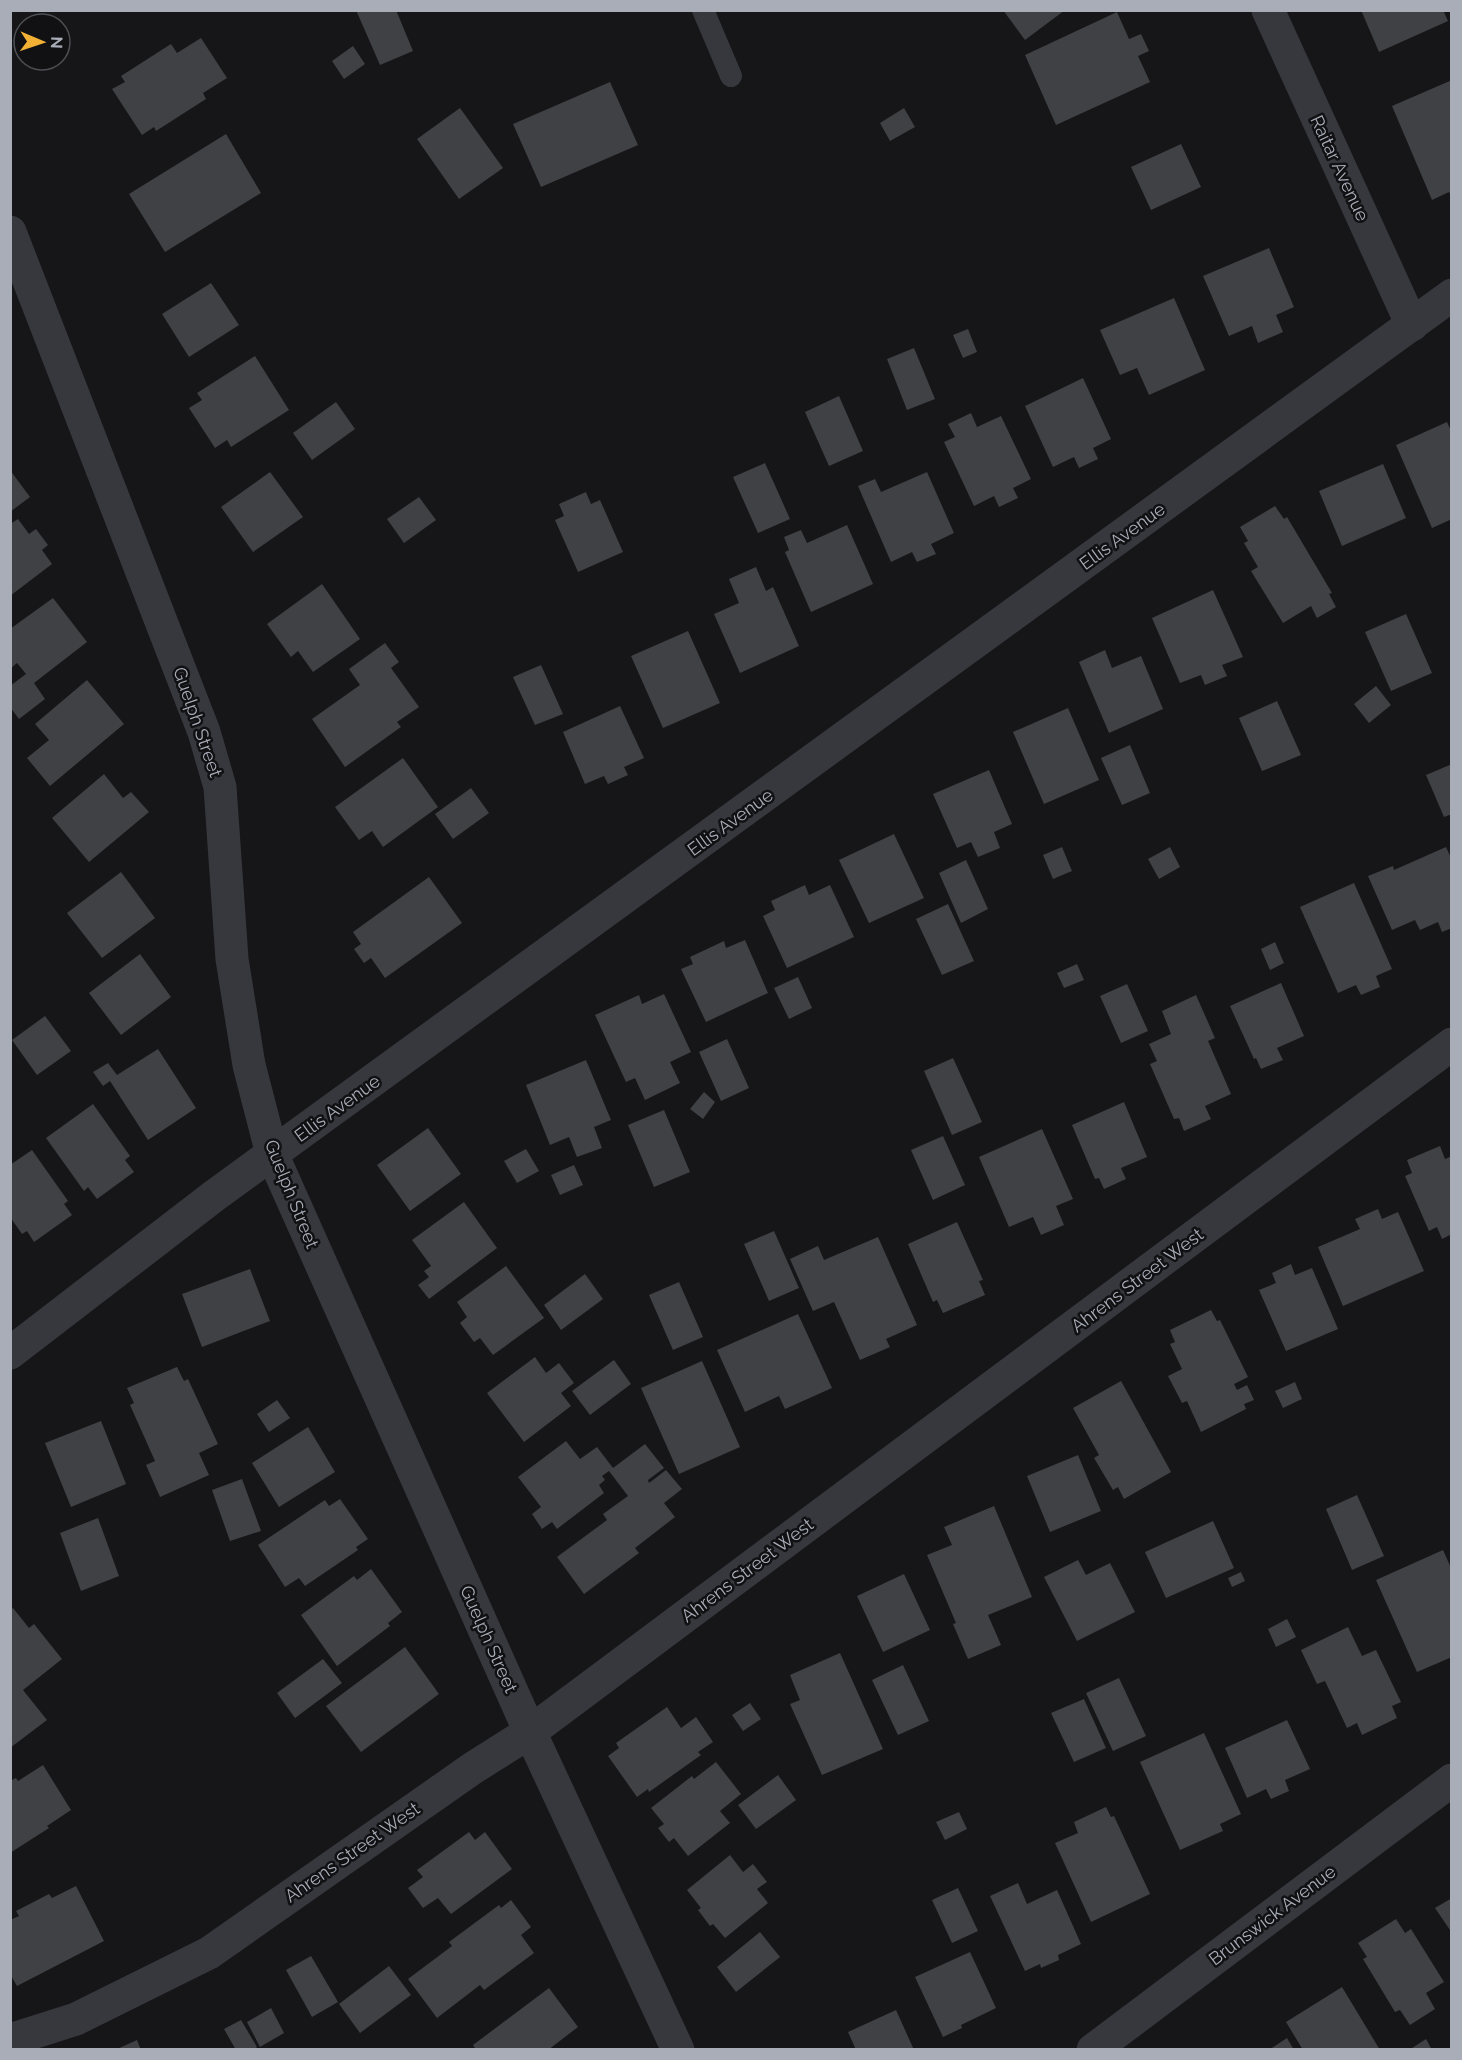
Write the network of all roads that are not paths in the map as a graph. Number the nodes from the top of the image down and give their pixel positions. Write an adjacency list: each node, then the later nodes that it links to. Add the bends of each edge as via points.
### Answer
1 (703, 10): 3 (lane)
2 (1268, 10): 6 (street, Raitar Avenue)
3 (731, 76)
4 (10, 232): 8 (street, Guelph Street, via 204,732 220,787 232,959 249,1065)
5 (1452, 295): 6 (street, Ellis Avenue)
6 (1412, 325): 8 (street, Ellis Avenue)
7 (1452, 1044): 10 (street, Ahrens Street West)
8 (272, 1154): 9 (street, Ellis Avenue); 10 (street, Guelph Street)
9 (10, 1353)
10 (530, 1732): 12 (street, Ahrens Street West, via 209,1953 76,2019); 13 (street, Guelph Street)
11 (1452, 1780): 14 (street, Brunswick Avenue)
12 (10, 2040)
13 (678, 2049)
14 (1093, 2049)

